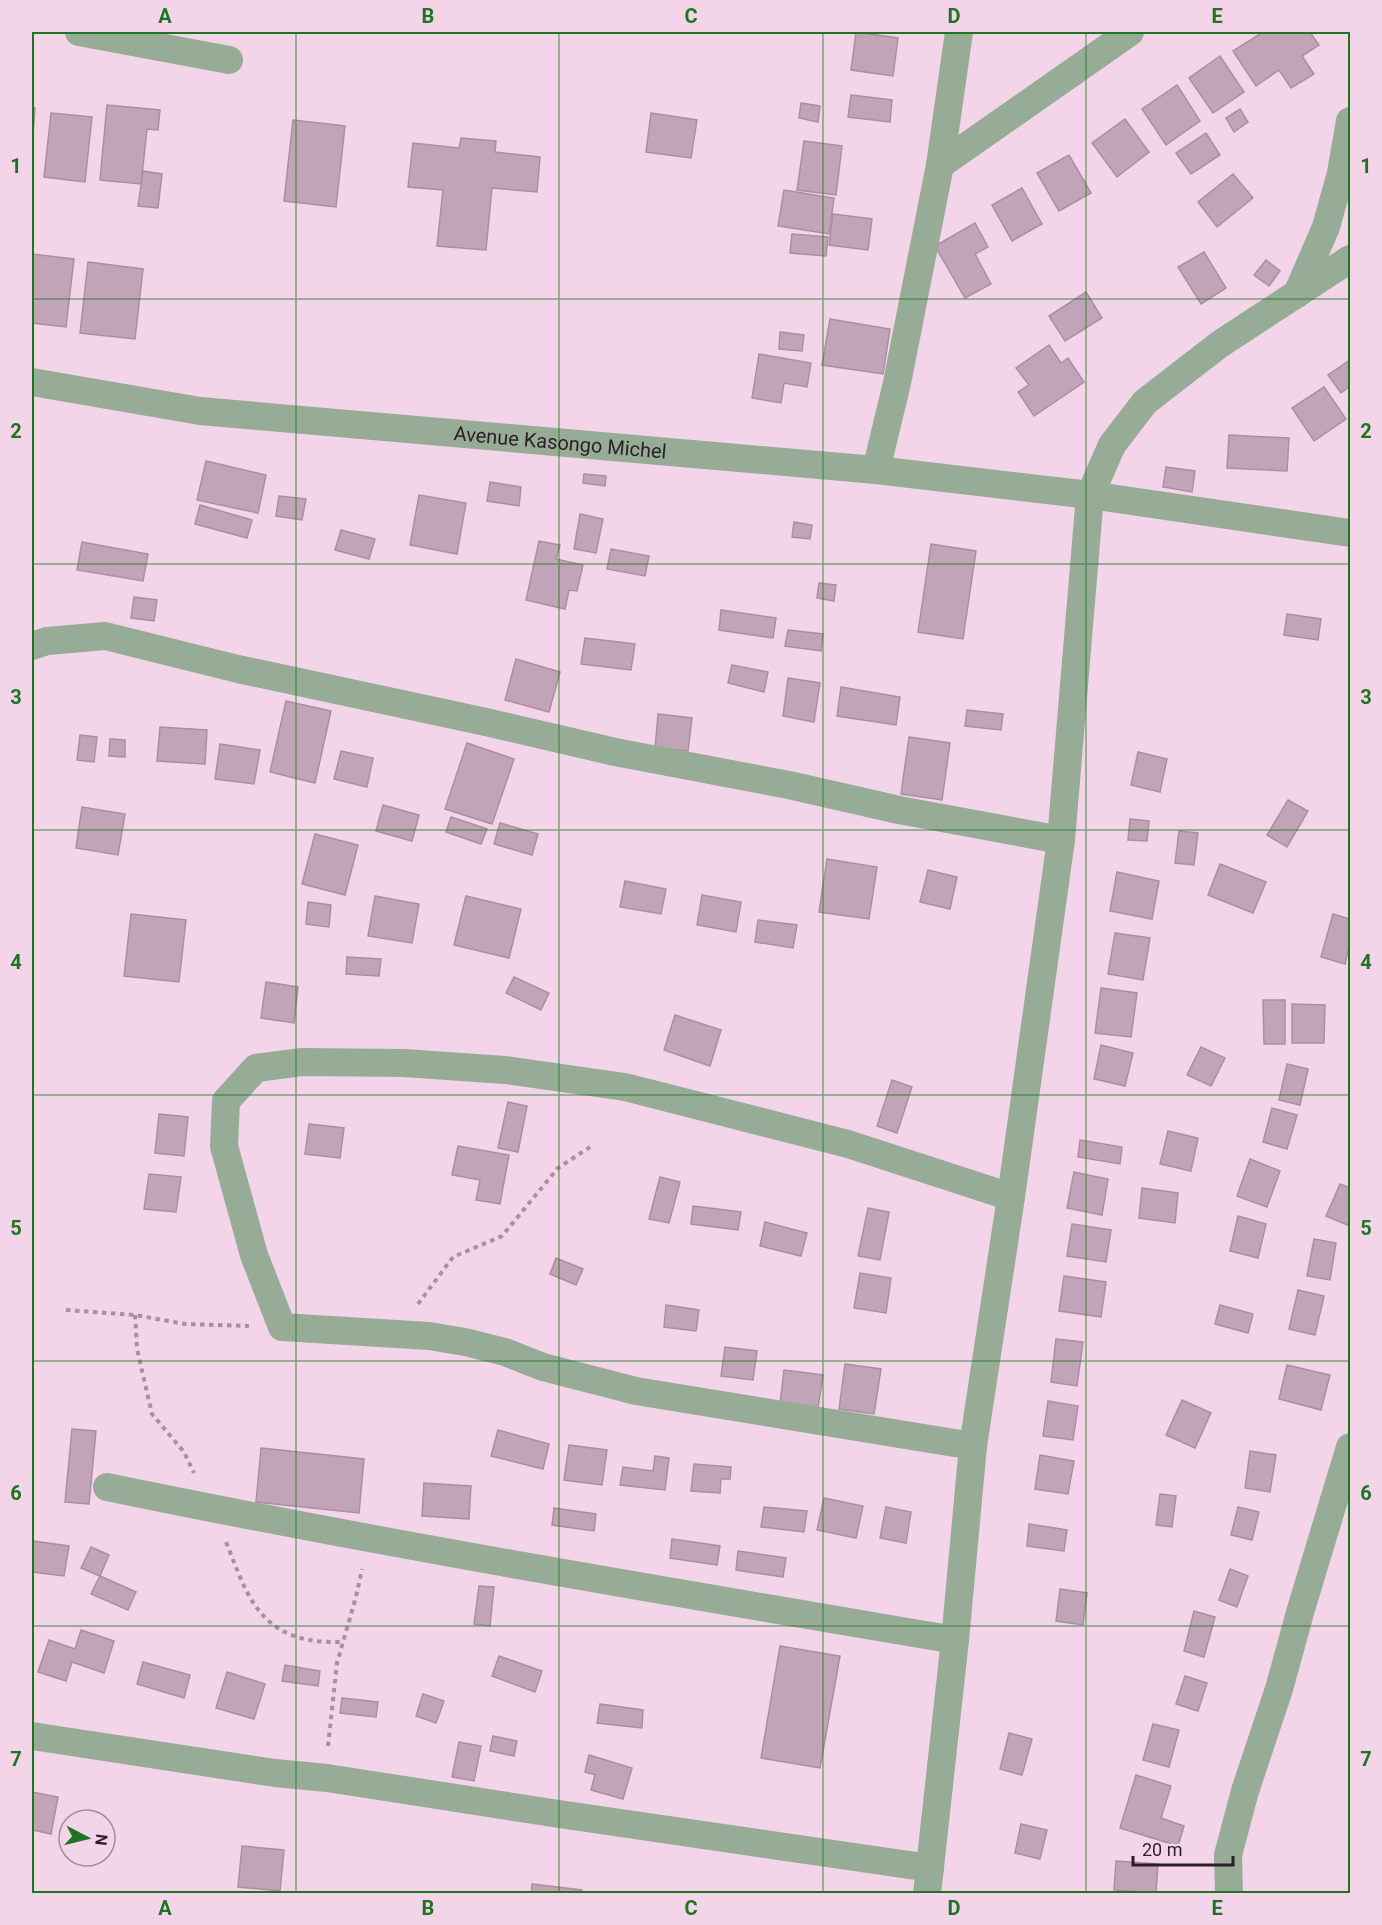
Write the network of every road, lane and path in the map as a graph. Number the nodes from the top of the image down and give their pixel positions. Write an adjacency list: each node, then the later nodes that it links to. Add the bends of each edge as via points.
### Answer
1 (79, 32): 4 (street)
2 (959, 32): 6 (street)
3 (1130, 32): 6 (street)
4 (229, 60)
5 (1350, 121): 8 (street, via 1326,227)
6 (940, 165): 10 (street)
7 (1350, 259): 8 (street)
8 (1296, 294): 11 (street, via 1220,344 1145,402 1112,445)
9 (32, 382): 10 (street, Avenue Kasongo Michel, via 200,411)
10 (876, 470): 11 (street, Avenue Kasongo Michel)
11 (1090, 495): 12 (street, Avenue Kasongo Michel); 14 (street)
12 (1350, 533)
13 (32, 646): 14 (street, via 105,636 615,752)
14 (1061, 840): 16 (street)
15 (593, 1145): 20 (path, via 558,1168 502,1236 453,1257 408,1318)
16 (1011, 1197): 19 (street, via 848,1144 625,1087 505,1070 404,1063 302,1062 256,1068 226,1101 224,1146 255,1255); 21 (street)
17 (66, 1310): 18 (path)
18 (135, 1315): 19 (path, via 185,1324); 24 (path, via 137,1349 152,1414 184,1452)
19 (282, 1327): 20 (street)
20 (405, 1335): 21 (street, via 475,1344 636,1392)
21 (973, 1446): 26 (street)
22 (1350, 1447): 31 (street, via 1245,1791 1228,1855)
23 (107, 1486): 24 (street)
24 (213, 1508): 25 (street); 27 (path, via 257,1612 280,1630 308,1640)
25 (368, 1538): 26 (street); 27 (path)
26 (955, 1640): 30 (street)
27 (342, 1642): 29 (path, via 330,1723)
28 (32, 1736): 29 (street)
29 (327, 1778): 30 (street, via 559,1814)
30 (928, 1881)
31 (1229, 1893)

